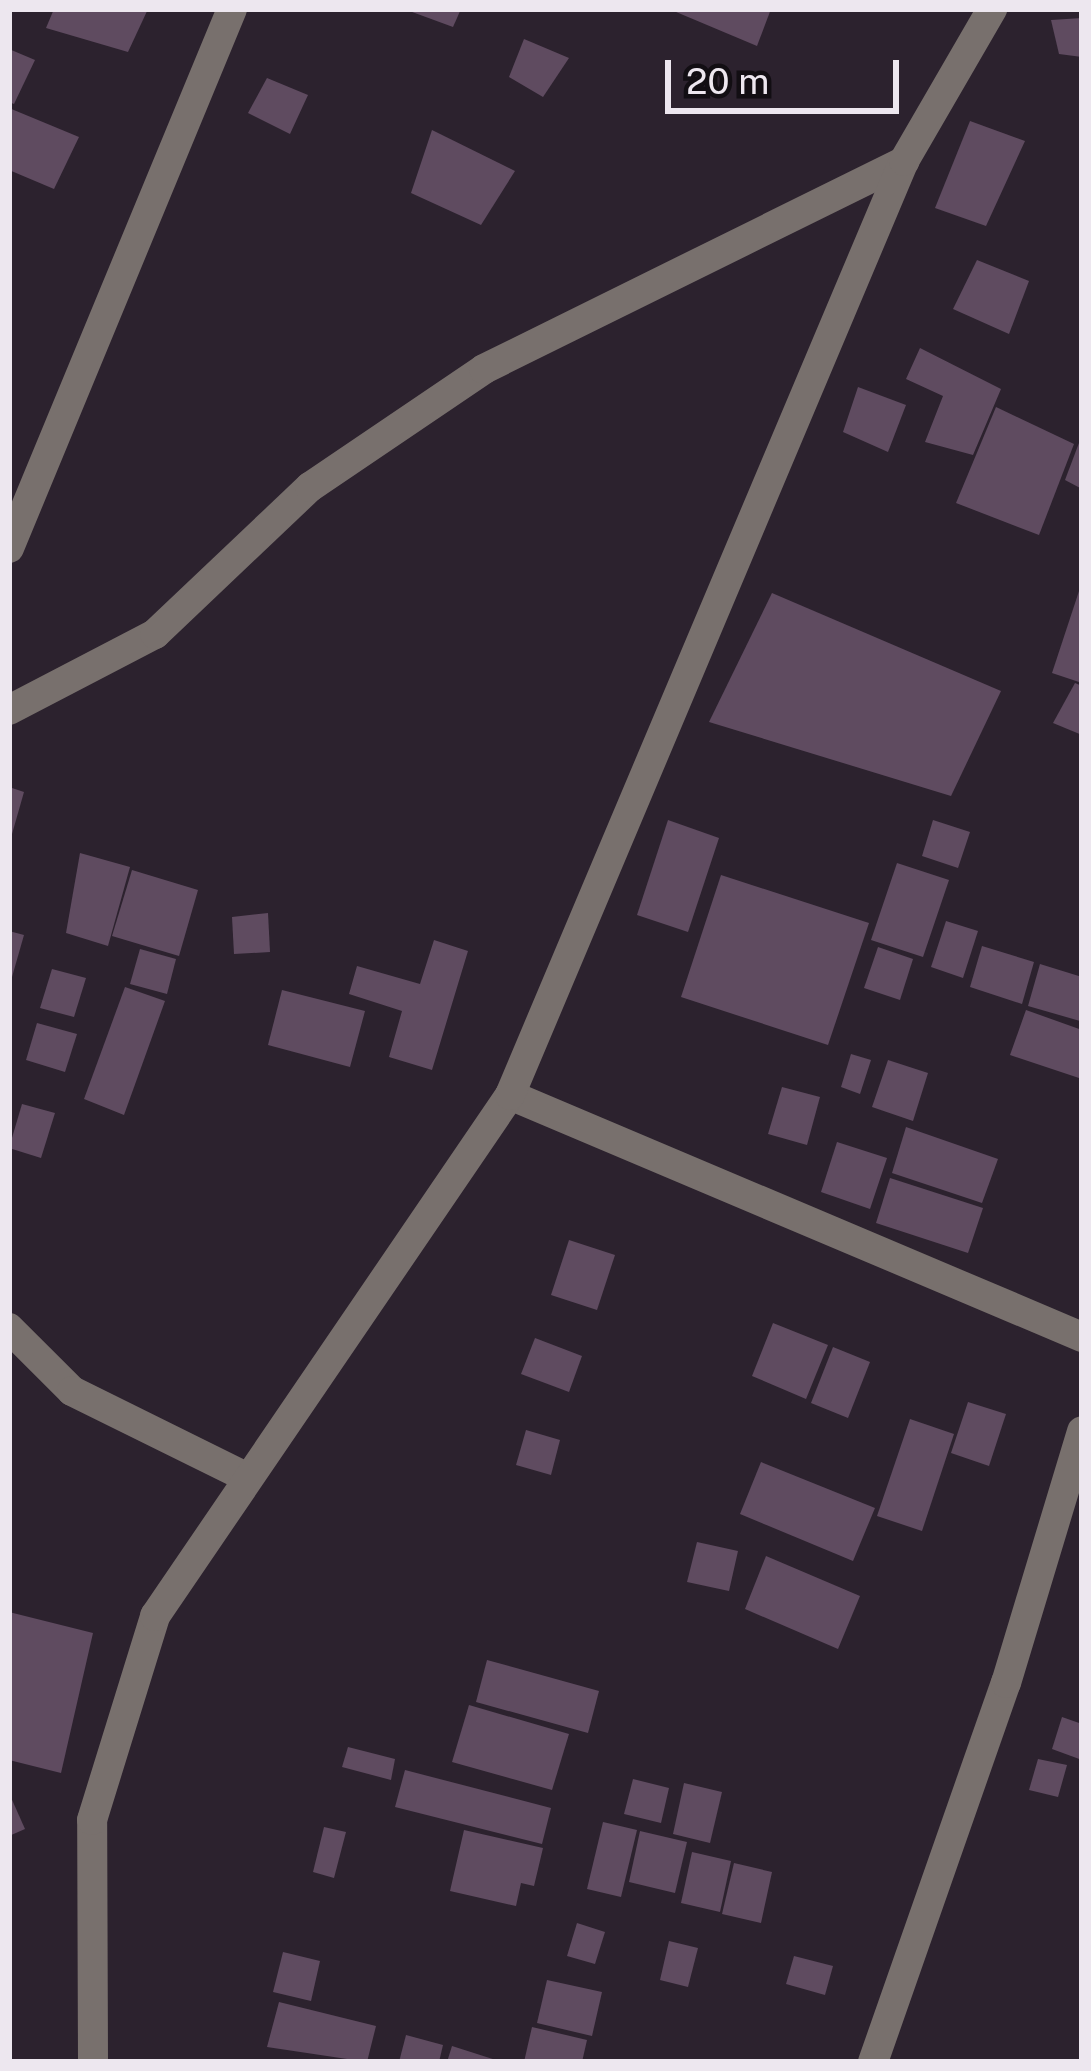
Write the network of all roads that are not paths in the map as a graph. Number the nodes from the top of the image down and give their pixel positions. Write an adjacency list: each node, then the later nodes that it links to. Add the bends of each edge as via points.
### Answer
1 (232, 9): 4 (street)
2 (992, 9): 3 (street)
3 (904, 161): 5 (street, via 484,369 310,488 154,634); 6 (street)
4 (9, 548)
5 (9, 710)
6 (511, 1095): 8 (street); 10 (street)
7 (9, 1328): 10 (street, via 72,1391)
8 (1082, 1337)
9 (1082, 1431): 12 (street, via 1006,1683)
10 (248, 1478): 11 (street, via 155,1616 92,1820)
11 (93, 2062)
12 (873, 2062)

